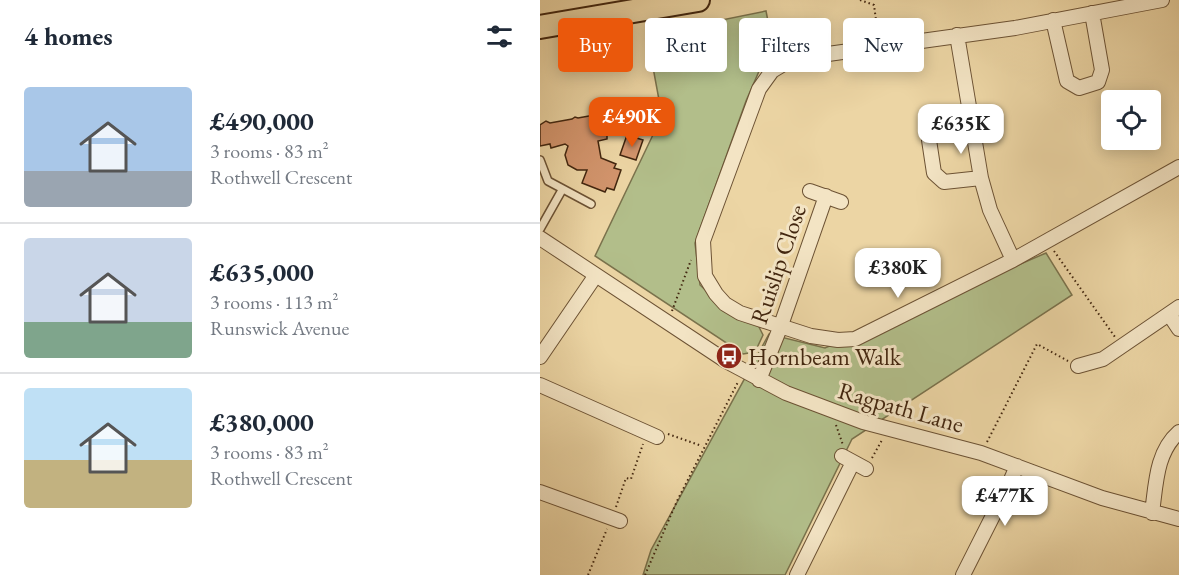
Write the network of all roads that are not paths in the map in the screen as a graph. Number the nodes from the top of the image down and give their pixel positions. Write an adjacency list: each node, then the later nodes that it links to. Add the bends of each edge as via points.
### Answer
1 (698, 0): 5 (main road)
2 (1162, 0): 3 (street)
3 (1092, 13): 4 (street); 4 (street, via 1102,70 1098,82 1079,88 1067,81)
4 (1053, 20): 6 (street)
5 (540, 27)
6 (957, 35): 7 (street); 21 (street, via 792,59 772,70 759,89 703,242 705,276 725,304)
7 (971, 123): 10 (street); 10 (street, via 939,130 929,140 934,173 944,182)
8 (540, 160): 11 (lane, via 548,181)
9 (1179, 167): 18 (street)
10 (981, 178): 18 (street, via 990,210)
11 (562, 189): 15 (lane); 16 (lane)
12 (810, 191): 13 (street, Ruislip Close)
13 (826, 196): 14 (street, Ruislip Close); 21 (street, Ruislip Close)
14 (842, 202)
15 (591, 204)
16 (540, 229)
17 (540, 238): 19 (street, Ragpath Lane)
18 (1013, 260): 21 (street, via 855,339 838,340)
19 (596, 275): 23 (street); 25 (street, Ragpath Lane)
20 (1174, 311): 22 (street); 24 (street, via 1103,358)
21 (780, 328): 25 (street, Ruislip Close)
22 (1179, 329)
23 (540, 357)
24 (1078, 366)
25 (759, 380): 29 (street, Ragpath Lane, via 831,411)
26 (540, 385): 28 (street)
27 (1179, 432): 32 (street, via 1169,440 1160,460)
28 (649, 438)
29 (1017, 466): 32 (street, Ragpath Lane); 36 (street)
30 (866, 469): 35 (street, via 848,459)
31 (540, 492): 34 (street)
32 (1152, 513): 33 (street, Ragpath Lane)
33 (1179, 519)
34 (620, 522)
35 (796, 575)
36 (963, 575)

